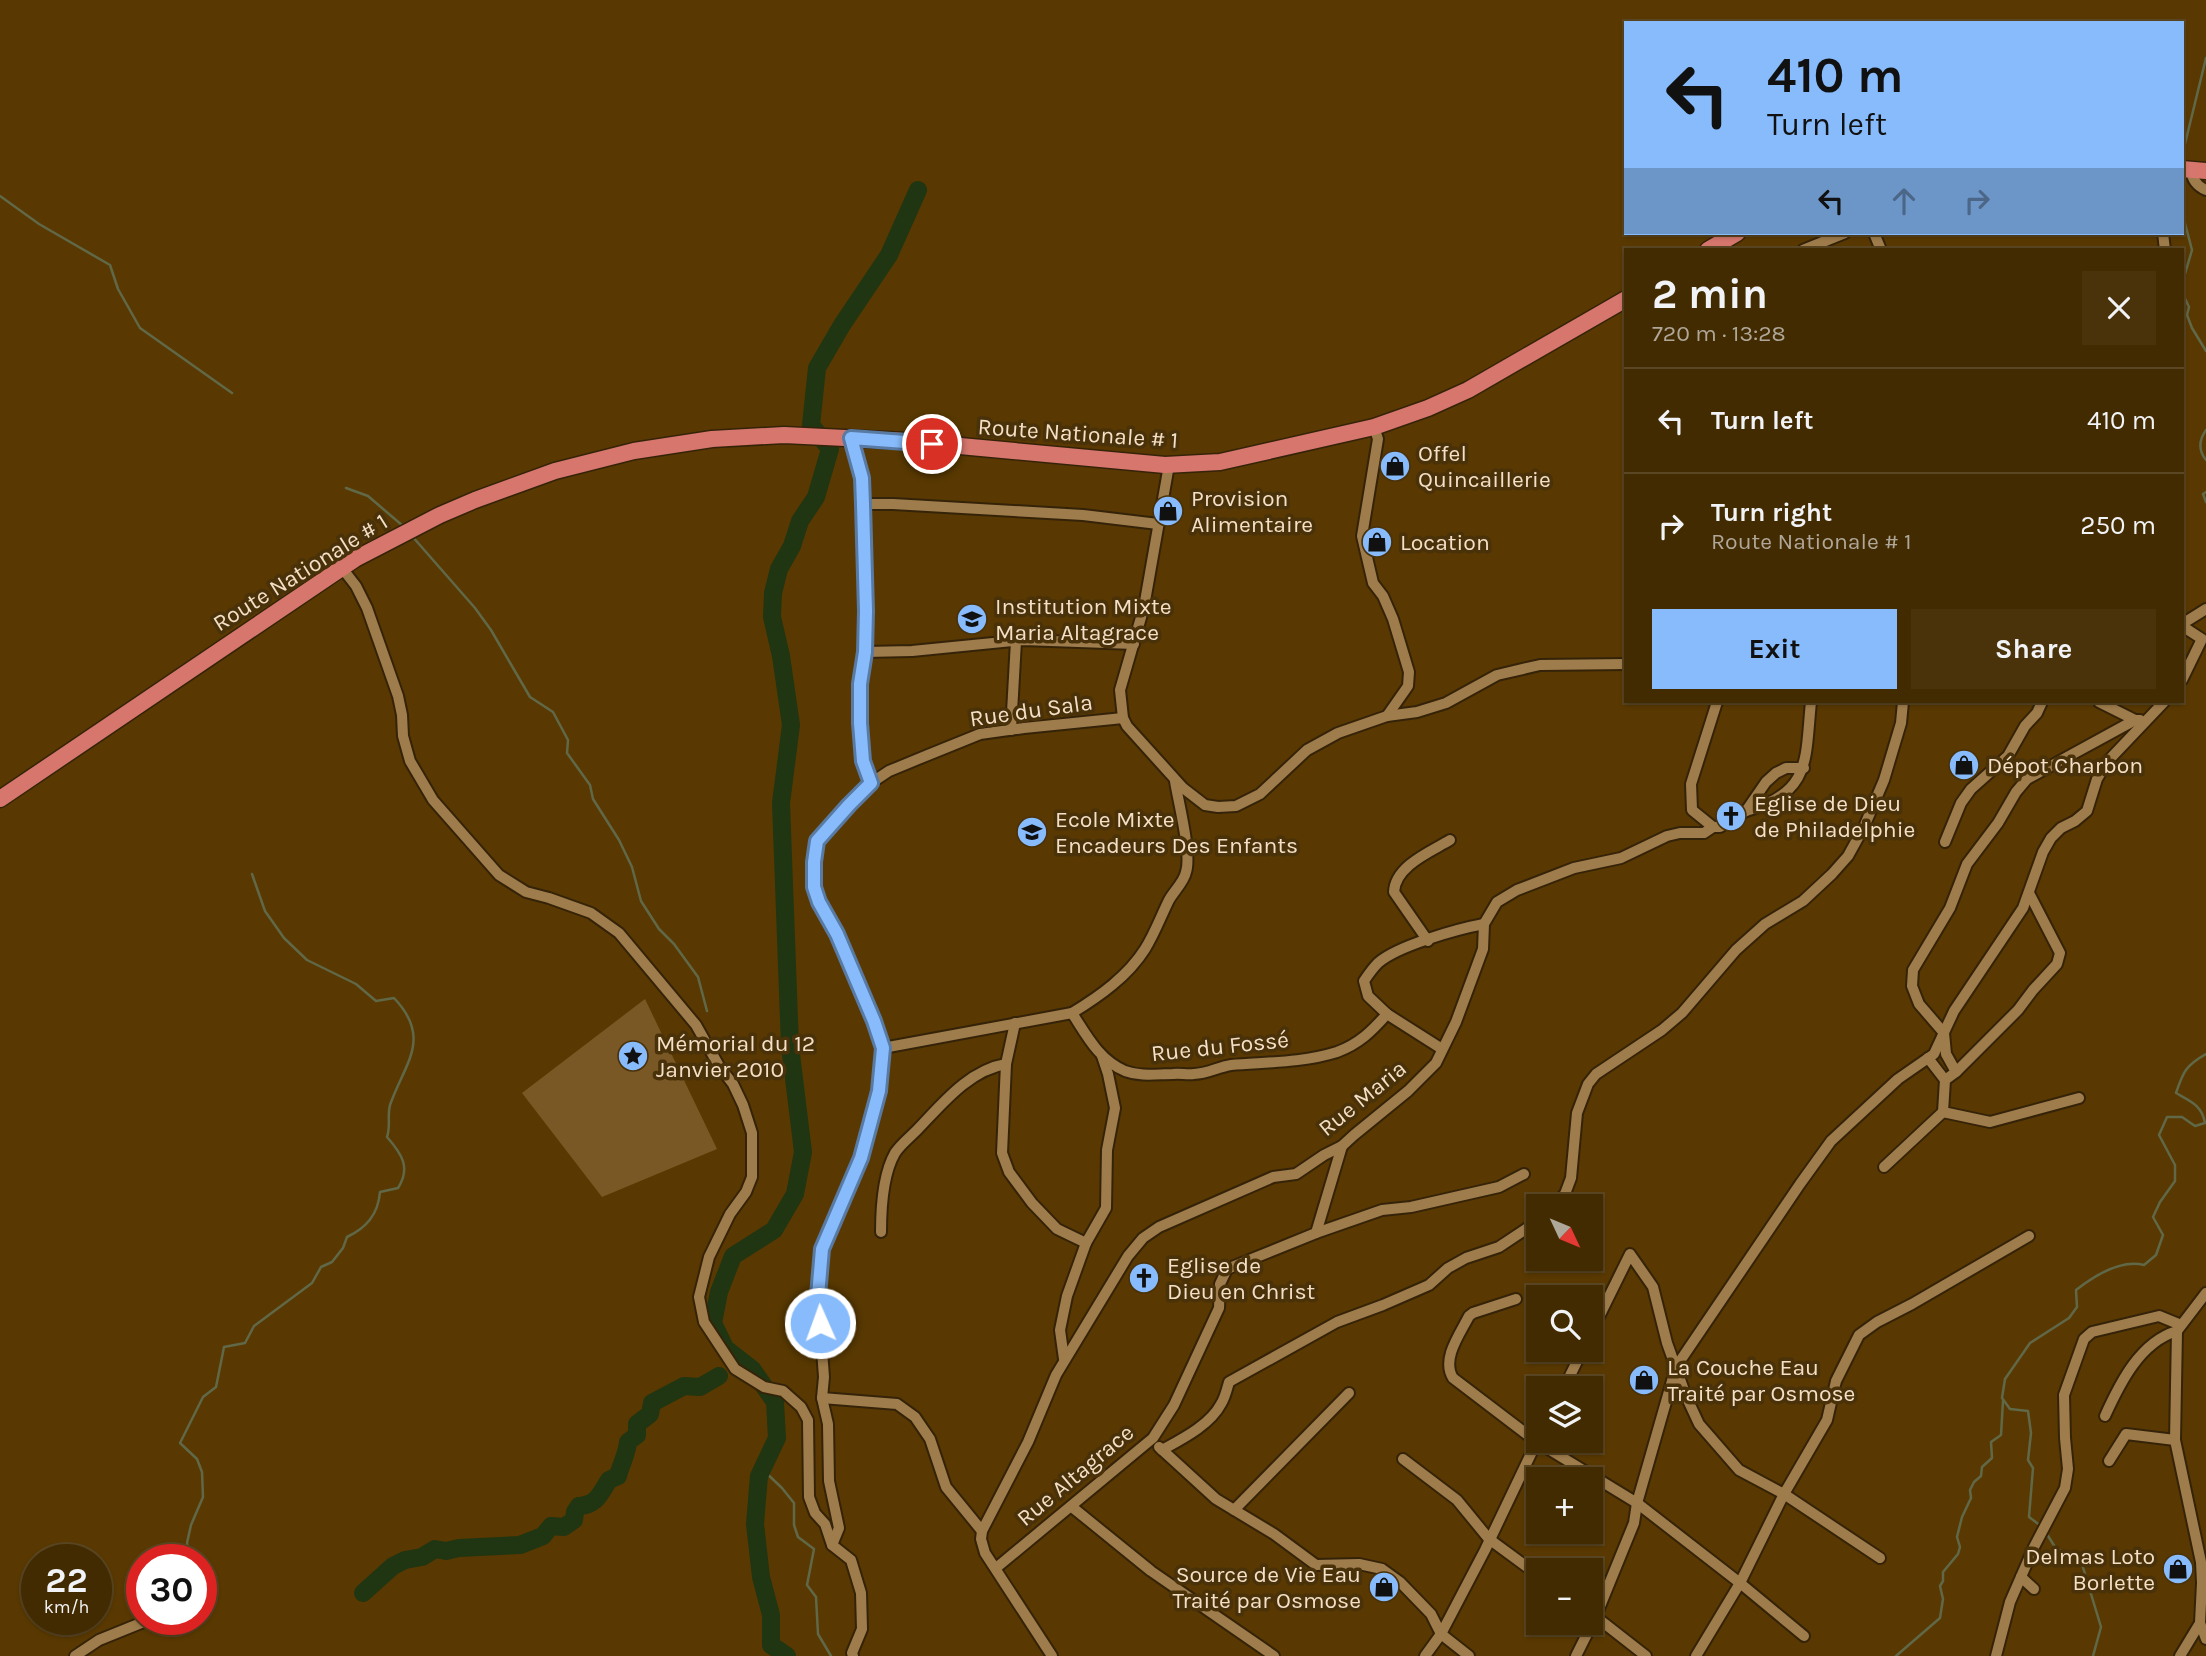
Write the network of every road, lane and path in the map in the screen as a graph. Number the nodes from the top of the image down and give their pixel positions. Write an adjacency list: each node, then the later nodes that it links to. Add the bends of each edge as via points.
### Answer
1 (2191, 170): 2 (street, via 2192,178)
2 (2206, 190)
3 (1734, 235): 5 (main road)
4 (1840, 235): 6 (street)
5 (1711, 248)
6 (1808, 248)
7 (1624, 300): 8 (main road, Route Nationale # 1, via 1468,390)
8 (1374, 427): 10 (main road, Route Nationale # 1, via 1220,462); 29 (street, via 1378,439 1362,536 1373,583 1393,619 1409,672 1408,686)
9 (851, 438): 10 (main road, Route Nationale # 1); 11 (street, via 862,478); 13 (main road, Route Nationale # 1, via 712,439 621,454 555,471 475,500)
10 (1168, 465): 12 (street)
11 (863, 504): 12 (street, via 1058,513); 20 (street)
12 (1158, 524): 19 (street)
13 (342, 568): 37 (main road, Route Nationale # 1); 90 (street, via 367,608 398,695 410,761 433,800 499,875 526,892 591,913 619,933 696,1025 733,1084 752,1133 752,1177 709,1257 699,1297 704,1322 735,1369 764,1387 783,1391 801,1407 808,1420 810,1497)
14 (2206, 609): 15 (street)
15 (2184, 624)
16 (2184, 627): 18 (street)
17 (1016, 641): 19 (street); 20 (street); 33 (street)
18 (2204, 642): 22 (street)
19 (1134, 644): 30 (street, via 1120,690)
20 (865, 652): 36 (street, via 860,723 863,761)
21 (1624, 664): 29 (street, via 1540,665 1497,676 1446,703)
22 (2184, 677)
23 (1717, 703): 39 (street, via 1691,784 1692,810)
24 (1811, 703): 34 (street)
25 (1903, 703): 61 (street, via 1884,780 1848,856 1803,901 1765,923 1736,950 1682,1013 1595,1073 1577,1113)
26 (2042, 703): 41 (street, via 2008,756 1961,803)
27 (2101, 703): 32 (street)
28 (2163, 703): 31 (street)
29 (1387, 716): 35 (street, via 1338,733 1307,750 1260,794 1236,806 1205,804)
30 (1123, 718): 33 (street, Rue du Sala); 35 (street)
31 (2149, 719): 32 (street); 42 (street, via 2107,762 2087,811 2051,838)
32 (2136, 720): 48 (street, via 2027,779 1967,864 1950,908 1913,970 1912,986 1919,1004)
33 (1011, 730): 36 (street, Rue du Sala, via 979,734)
34 (1804, 768): 38 (street, via 1797,782 1777,798); 38 (street, via 1776,773)
35 (1175, 780): 45 (street, via 1188,859 1186,873 1144,951 1118,981)
36 (871, 783): 49 (street, Rue du Sala, via 817,841 814,887)
37 (0, 799)
38 (1746, 811): 39 (street)
39 (1713, 827): 43 (street, via 1704,833 1667,836 1621,858 1574,868 1517,890 1497,902)
40 (1450, 839): 44 (street, via 1416,860 1394,885 1394,892)
41 (1945, 842)
42 (2029, 894): 48 (street); 54 (street, via 2060,953 2057,964)
43 (1484, 924): 44 (street); 50 (street, Rue Maria, via 1476,970)
44 (1428, 941): 46 (street, via 1395,952 1378,963 1364,981 1368,996)
45 (1072, 1013): 47 (street); 51 (street, Rue du Fossé)
46 (1387, 1014): 50 (street); 51 (street, Rue du Fossé, via 1364,1038 1338,1051 1267,1064 1229,1065 1196,1074 1127,1072)
47 (1015, 1024): 49 (street); 53 (street)
48 (1944, 1033): 52 (street); 54 (street)
49 (883, 1048): 74 (street, via 879,1091 861,1158 822,1249 818,1296)
50 (1442, 1049): 58 (street, Rue Maria, via 1436,1063 1408,1091)
51 (1101, 1054): 66 (street, via 1115,1108 1107,1150 1106,1209)
52 (1928, 1058): 55 (street); 72 (street, via 1898,1079 1831,1141)
53 (1006, 1064): 63 (street, via 981,1072 952,1093 895,1153 884,1187); 66 (street, via 1002,1153 1009,1172 1058,1229)
54 (1956, 1072): 55 (street)
55 (1945, 1080): 57 (street)
56 (2079, 1098): 57 (street, via 1990,1122)
57 (1943, 1112): 59 (street)
58 (1342, 1146): 64 (street); 71 (street, Rue Maria, via 1296,1174 1273,1177 1152,1231 1128,1256)
59 (1884, 1167)
60 (1524, 1174): 64 (street, via 1499,1187 1382,1210)
61 (1565, 1194)
62 (1526, 1229): 79 (street, via 1499,1247 1448,1268 1429,1285 1337,1322 1229,1382 1212,1415)
63 (881, 1232)
64 (1316, 1233): 77 (street, Rue Altagrace, via 1227,1269 1220,1284 1219,1308 1174,1405)
65 (2029, 1236): 84 (street, via 1859,1335 1836,1381 1827,1420)
66 (1086, 1242): 71 (street, via 1062,1318)
67 (2206, 1293): 70 (street)
68 (1516, 1299): 76 (street, via 1469,1316 1449,1358 1448,1371)
69 (1603, 1309): 72 (street, via 1630,1254 1653,1287)
70 (2179, 1328): 75 (street, via 2134,1363); 78 (street); 94 (street, via 2159,1316 2092,1332 2084,1339 2064,1395 2065,1488)
71 (1064, 1359): 88 (street, Rue Maria)
72 (1676, 1367): 84 (street, via 1699,1424 1739,1470); 85 (street)
73 (1349, 1393): 87 (street)
74 (822, 1398): 88 (street, via 897,1404 915,1417 930,1439 946,1488); 90 (street, via 828,1423 829,1480 839,1528)
75 (2105, 1416)
76 (1526, 1432)
77 (1153, 1438): 79 (street); 86 (street, Rue Altagrace)
78 (2175, 1440): 83 (street, via 2126,1434); 96 (street)
79 (1162, 1450): 87 (street)
80 (1531, 1453): 89 (street)
81 (1558, 1453): 85 (street)
82 (1403, 1459): 89 (street, via 1457,1500)
83 (2109, 1461)
84 (1784, 1494): 91 (street); 95 (street)
85 (1637, 1503): 95 (street); 98 (street, via 1634,1524)
86 (1072, 1507): 93 (street, Rue Altagrace); 109 (street, via 1150,1571)
87 (1234, 1510): 102 (street, via 1316,1565 1359,1564 1382,1569 1431,1614)
88 (982, 1531): 93 (street, via 985,1553)
89 (1489, 1539): 92 (street); 102 (street)
90 (832, 1545): 107 (street, via 851,1560 861,1593 862,1629)
91 (1880, 1558)
92 (1526, 1566)
93 (996, 1569): 108 (street)
94 (2021, 1577): 97 (street); 115 (street)
95 (1740, 1583): 104 (street); 114 (street)
96 (2204, 1583): 100 (street)
97 (2034, 1589)
98 (1603, 1592)
99 (1603, 1622): 113 (street)
100 (2200, 1623): 105 (street); 116 (street)
101 (126, 1629): 106 (street)
102 (1441, 1634): 110 (street); 111 (street)
103 (1584, 1635): 112 (street)
104 (1804, 1636)
105 (2206, 1639)
106 (75, 1656)
107 (853, 1656)
108 (1052, 1656)
109 (1274, 1656)
110 (1424, 1656)
111 (1469, 1656)
112 (1576, 1656)
113 (1646, 1656)
114 (1696, 1656)
115 (1996, 1656)
116 (2180, 1656)

